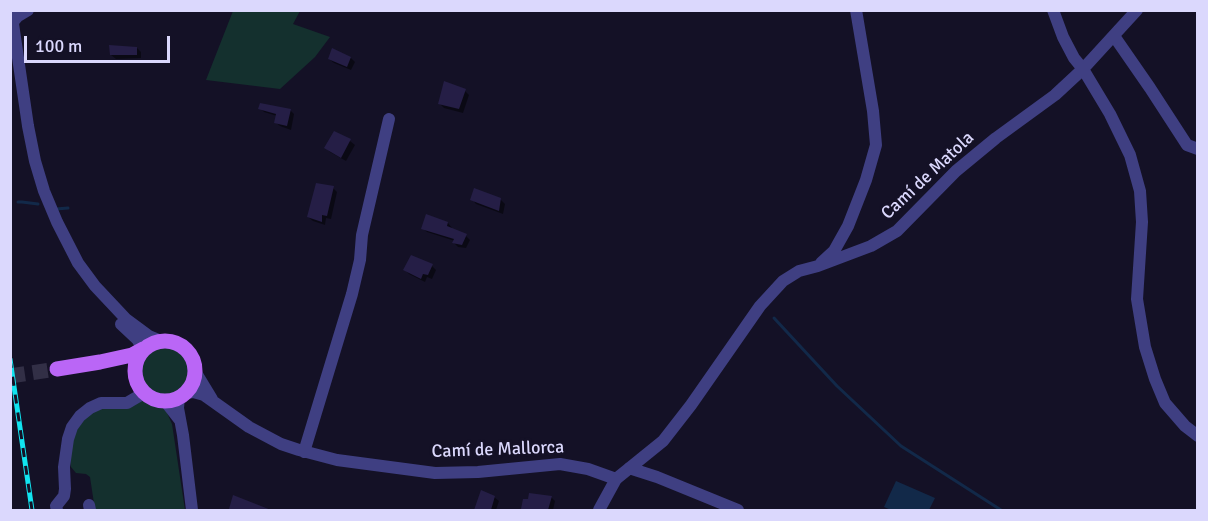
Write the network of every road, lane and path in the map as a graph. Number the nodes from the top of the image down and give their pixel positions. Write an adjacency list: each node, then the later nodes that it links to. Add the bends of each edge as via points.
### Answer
1 (28, 10): 5 (street)
2 (856, 10): 10 (street, via 876,145 848,226 834,251)
3 (1053, 10): 7 (street, via 1068,47)
4 (1137, 10): 6 (street, Camí de Matola)
5 (12, 22): 11 (street, via 35,161 57,222 94,286 126,319); 12 (street, via 28,146 50,217 87,285)
6 (1114, 36): 7 (street, Camí de Matola); 9 (street, via 1188,145)
7 (1083, 69): 10 (street, Camí de Matola, via 957,171 897,231 871,246); 20 (street, via 1130,155 1140,191 1137,298 1145,347 1165,404)
8 (389, 120): 21 (street, via 352,294)
9 (1197, 149)
10 (818, 266): 22 (street, Camí de Matola, via 783,281 760,306 663,441)
11 (161, 341): 12 (main road); 16 (main road, via 187,350)
12 (143, 350): 13 (main road); 15 (main road)
13 (100, 362): 14 (main road); 15 (main road, via 118,363)
14 (57, 369)
15 (135, 371): 17 (main road)
16 (195, 371): 18 (main road, via 194,379); 19 (street, Camí de Mallorca)
17 (144, 393): 18 (main road, via 157,400); 24 (street, via 127,403 101,403 80,416 68,439 64,496)
18 (177, 397): 19 (street, Camí de Mallorca, via 199,393); 25 (street, via 173,409 182,423)
19 (214, 402): 21 (street, Camí de Mallorca, via 262,435)
20 (1197, 436)
21 (304, 452): 23 (street, Camí de Mallorca, via 435,473 560,464)
22 (629, 468): 23 (street, Camí de Matola); 27 (street)
23 (616, 479): 26 (street, Camí de Matola)
24 (57, 510)
25 (192, 510)
26 (599, 510)
27 (738, 510)

